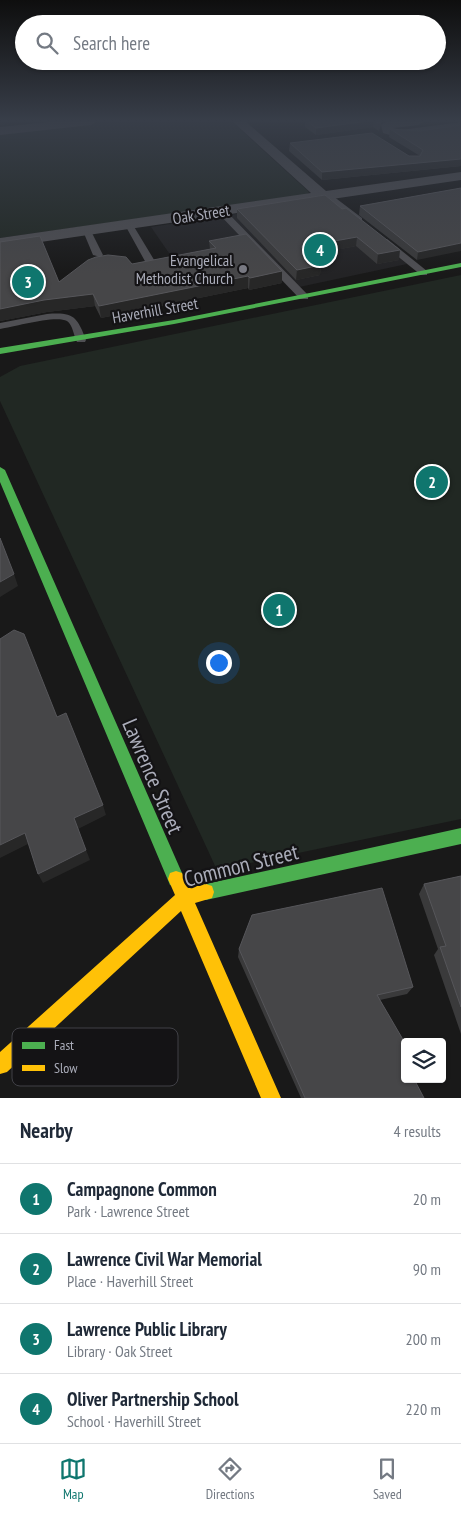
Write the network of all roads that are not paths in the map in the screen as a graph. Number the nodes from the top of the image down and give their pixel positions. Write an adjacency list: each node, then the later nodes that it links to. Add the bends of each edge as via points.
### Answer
1 (298, 172): 3 (street)
2 (461, 176): 3 (street, Oak Street)
3 (325, 195): 4 (street, Oak Street); 6 (lane)
4 (222, 211): 5 (street, Oak Street); 14 (lane)
5 (130, 225): 7 (street, Oak Street); 11 (lane)
6 (364, 225)
7 (87, 231): 9 (street, Oak Street); 10 (lane)
8 (379, 237): 13 (lane)
9 (0, 243)
10 (98, 255)
11 (151, 263)
12 (461, 265): 13 (main road, Haverhill Street)
13 (424, 273): 14 (main road, Haverhill Street)
14 (304, 297): 16 (main road, Haverhill Street)
15 (0, 326): 16 (lane, via 68,318 73,321)
16 (81, 340): 17 (main road, Haverhill Street)
17 (0, 351)
18 (0, 470): 20 (main road, Lawrence Street)
19 (461, 836): 20 (main road, Common Street)
20 (184, 897): 21 (main road, Common Street); 24 (main road, Lawrence Street)
21 (41, 1028)
22 (12, 1054): 23 (main road, Common Street)
23 (0, 1065)
24 (271, 1098)

